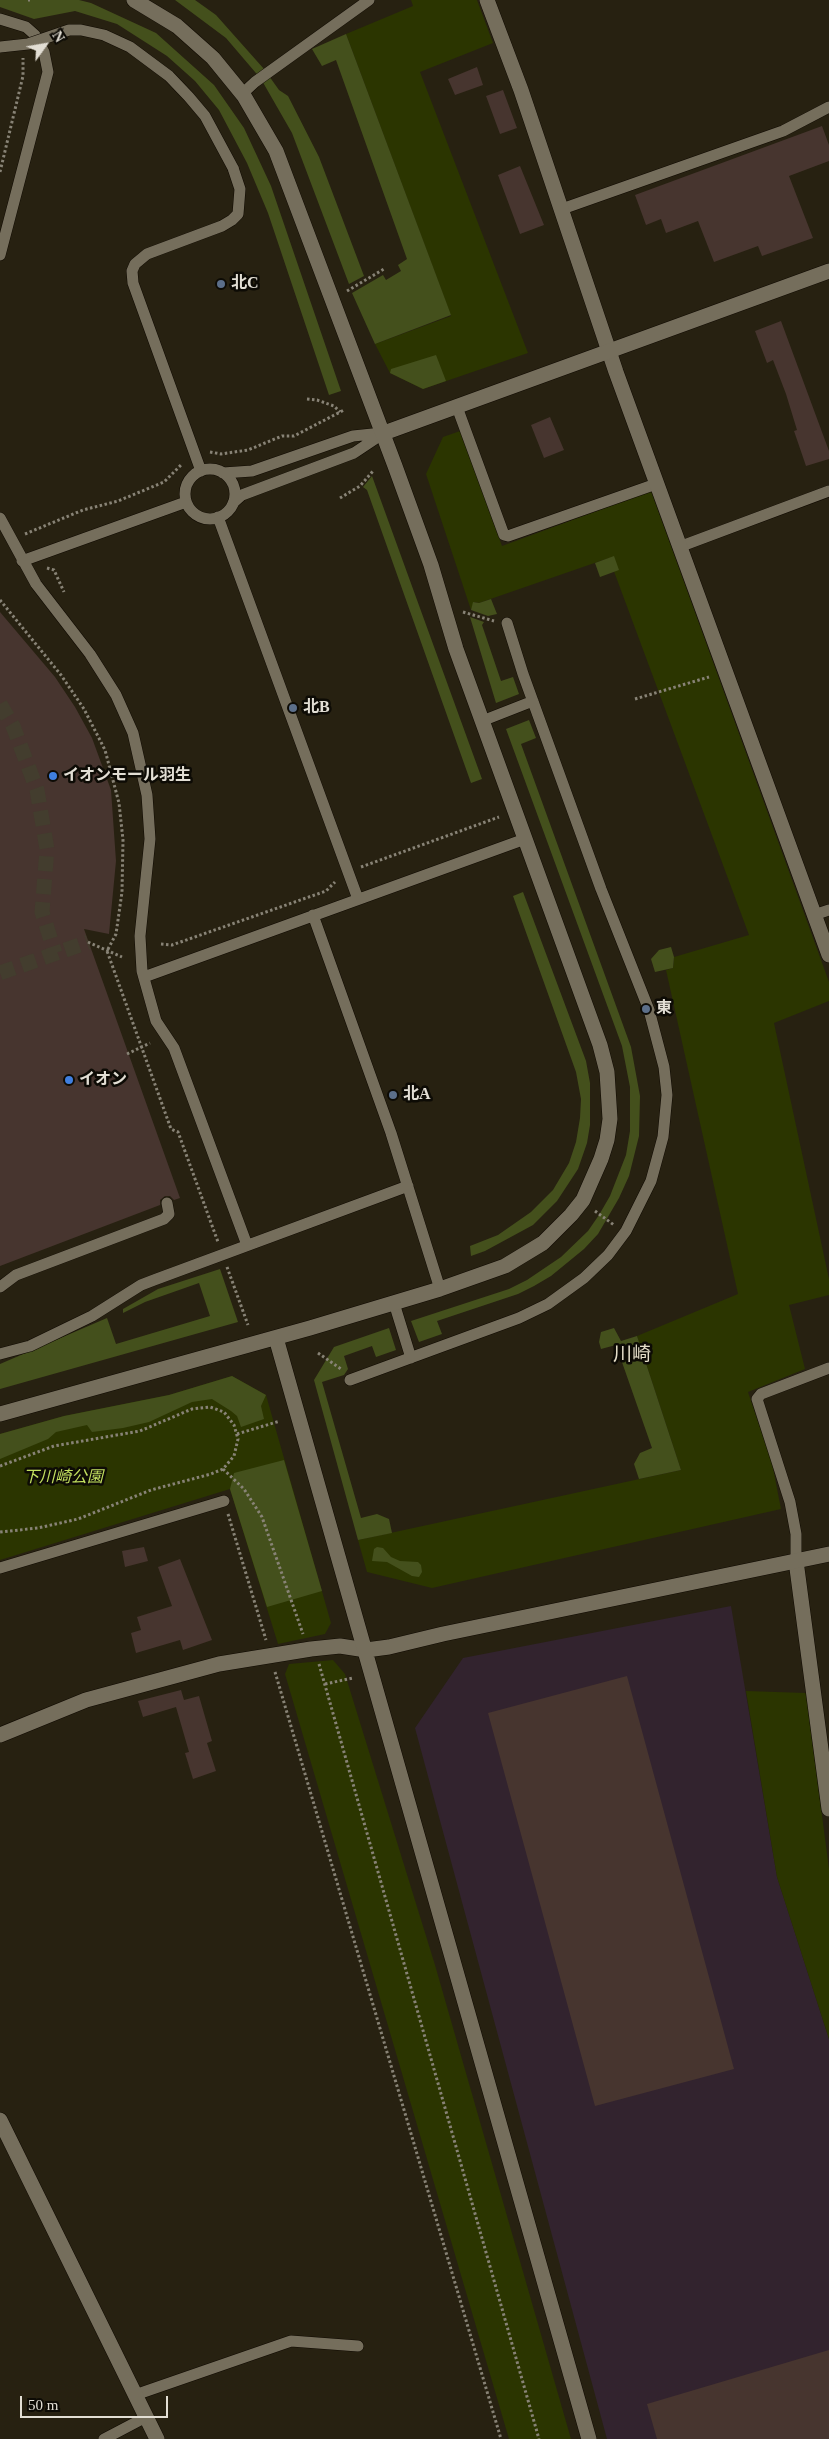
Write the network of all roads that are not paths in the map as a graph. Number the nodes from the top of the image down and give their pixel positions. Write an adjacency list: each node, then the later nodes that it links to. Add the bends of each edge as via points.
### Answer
1 (134, 0): 6 (street, via 200,44)
2 (369, 0): 6 (lane)
3 (487, 0): 8 (street)
4 (0, 19): 9 (lane, via 26,27 35,35 44,52 48,72)
5 (0, 47): 14 (lane, bridge, via 28,44 69,30 104,35 130,46 189,96 205,116 233,168 240,189 238,214 222,226 147,254 132,271 133,283)
6 (242, 94): 13 (street, via 276,151)
7 (829, 107): 8 (lane, via 782,131)
8 (562, 209): 11 (street)
9 (0, 255)
10 (829, 271): 11 (street)
11 (609, 351): 12 (street); 16 (street)
12 (457, 407): 13 (street); 16 (lane, via 504,535)
13 (384, 433): 15 (lane, via 348,438 252,471); 19 (lane, via 354,452 242,495); 26 (street)
14 (201, 470): 15 (lane, via 213,469); 18 (lane, via 188,483)
15 (223, 473): 19 (lane, via 233,486)
16 (656, 484): 22 (street)
17 (829, 491): 22 (lane)
18 (186, 502): 20 (lane, via 199,516 208,519); 23 (lane)
19 (233, 503): 20 (lane)
20 (218, 517): 28 (lane)
21 (0, 518): 23 (lane)
22 (679, 547): 30 (street)
23 (22, 562): 33 (lane, via 97,665 116,695 133,733 147,795 150,839 140,936)
24 (507, 623): 25 (lane)
25 (533, 701): 26 (lane); 42 (lane, via 641,988 664,1067 668,1095 663,1137 650,1181 624,1233 590,1272 548,1304 520,1318)
26 (482, 721): 27 (street)
27 (525, 839): 28 (lane); 38 (street, via 600,1045 610,1100 608,1140 583,1200 543,1243 496,1270)
28 (358, 899): 31 (lane)
29 (829, 910): 30 (lane)
30 (814, 915): 32 (street)
31 (313, 916): 33 (lane); 34 (lane)
32 (829, 954)
33 (144, 978): 36 (lane, via 156,1020 174,1048)
34 (408, 1186): 36 (lane); 38 (lane)
35 (167, 1203): 37 (lane, via 169,1214 164,1219 16,1274)
36 (247, 1245): 41 (lane, via 141,1285 92,1316 30,1346)
37 (0, 1287)
38 (440, 1289): 39 (street)
39 (394, 1303): 40 (street); 42 (lane)
40 (276, 1338): 45 (street); 50 (street)
41 (0, 1354)
42 (411, 1358): 44 (lane)
43 (829, 1368): 48 (lane, via 761,1394 757,1399 790,1502 796,1534)
44 (350, 1380)
45 (0, 1414)
46 (224, 1501): 49 (lane)
47 (829, 1554): 48 (street)
48 (796, 1561): 50 (street); 52 (street)
49 (0, 1568)
50 (366, 1650): 51 (street, via 340,1646 219,1664 86,1700); 59 (street)
51 (0, 1734)
52 (829, 1809)
53 (0, 2120): 55 (street)
54 (358, 2346): 55 (lane, via 291,2341)
55 (135, 2394): 56 (street)
56 (146, 2417): 57 (lane); 58 (street)
57 (104, 2439)
58 (157, 2439)
59 (589, 2439)

